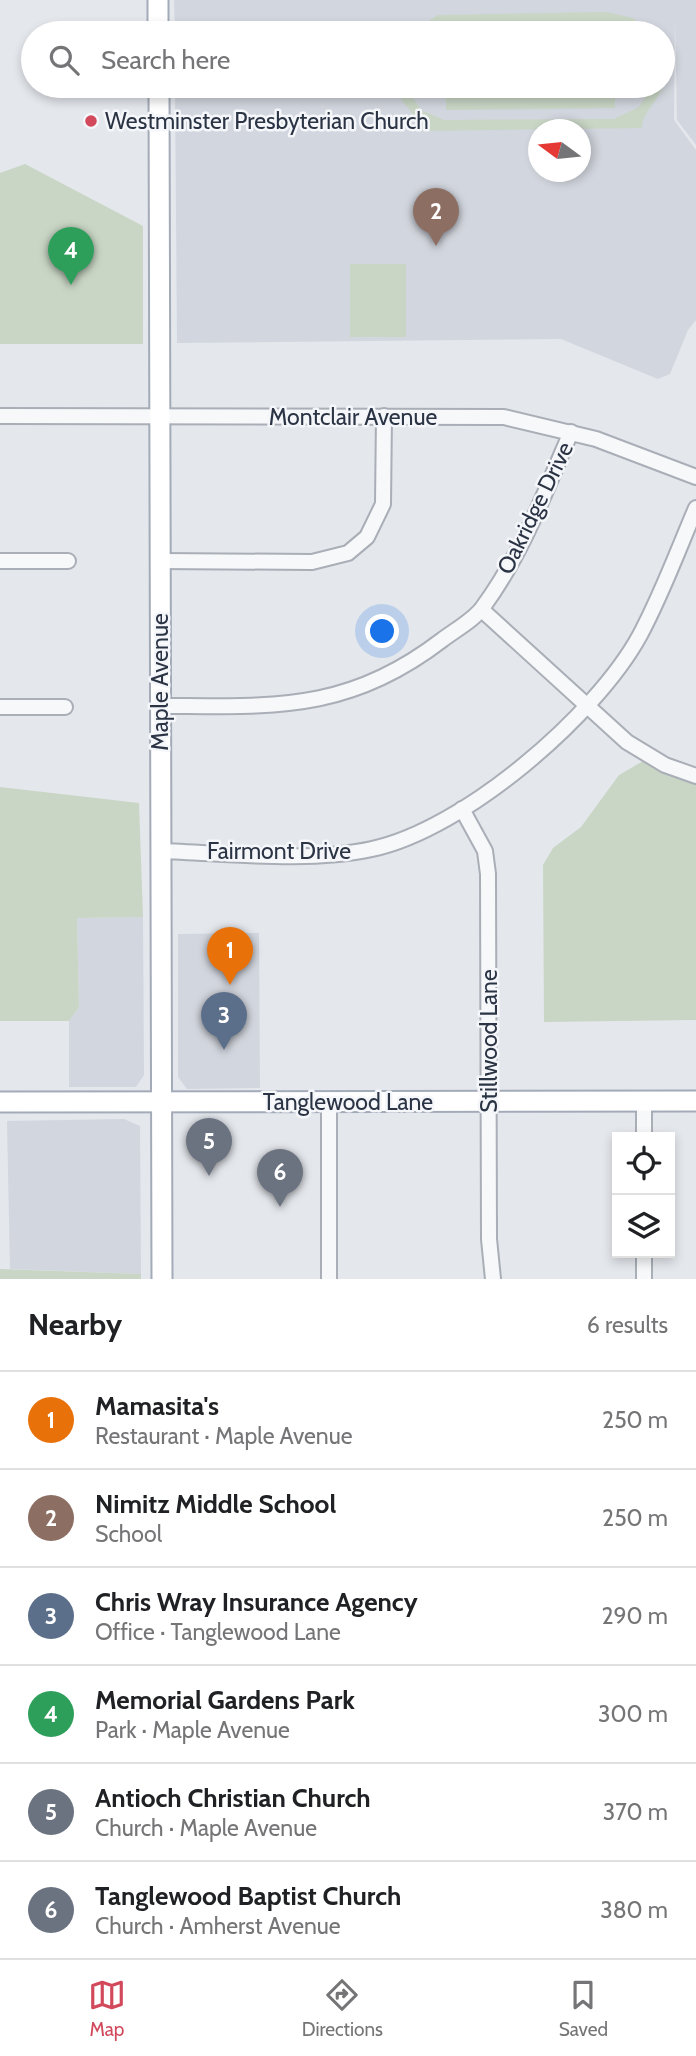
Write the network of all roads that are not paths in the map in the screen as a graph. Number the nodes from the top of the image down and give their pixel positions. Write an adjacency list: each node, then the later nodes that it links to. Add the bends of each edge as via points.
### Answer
1 (158, 0): 2 (main road)
2 (158, 21)
3 (159, 98): 5 (main road, Maple Avenue)
4 (0, 416): 5 (street, Montclair Avenue)
5 (159, 416): 6 (street, Montclair Avenue); 12 (main road, Maple Avenue)
6 (384, 416): 7 (street, Montclair Avenue, via 504,417); 12 (street, via 383,504 367,537 348,553 312,562)
7 (571, 432): 8 (street, Montclair Avenue); 13 (street, Oakridge Drive, via 518,552)
8 (696, 477)
9 (696, 508): 14 (street, Fairmont Drive, via 640,635)
10 (0, 561): 11 (street)
11 (68, 561)
12 (160, 561): 15 (main road, Maple Avenue)
13 (482, 610): 14 (street); 15 (street, Oakridge Drive, via 407,665 327,698 284,706)
14 (587, 705): 18 (street, via 642,752); 19 (street, Fairmont Drive, via 534,756)
15 (160, 706): 20 (main road, Maple Avenue)
16 (0, 707): 17 (street)
17 (65, 708)
18 (696, 776)
19 (463, 809): 20 (street, Fairmont Drive, via 406,840 354,852); 26 (street, Stillwood Lane, via 485,851 488,874)
20 (160, 851): 24 (main road, Maple Avenue)
21 (644, 1101): 22 (main road, Tanglewood Lane); 26 (main road, Tanglewood Lane); 27 (street)
22 (696, 1101)
23 (0, 1102): 24 (main road, Tanglewood Lane)
24 (161, 1102): 25 (main road, Tanglewood Lane); 29 (main road, Maple Avenue)
25 (329, 1102): 26 (main road, Tanglewood Lane); 30 (street)
26 (490, 1102): 31 (street, Stillwood Lane)
27 (644, 1132)
28 (644, 1258): 32 (street)
29 (162, 1279)
30 (329, 1279)
31 (493, 1279)
32 (644, 1279)

